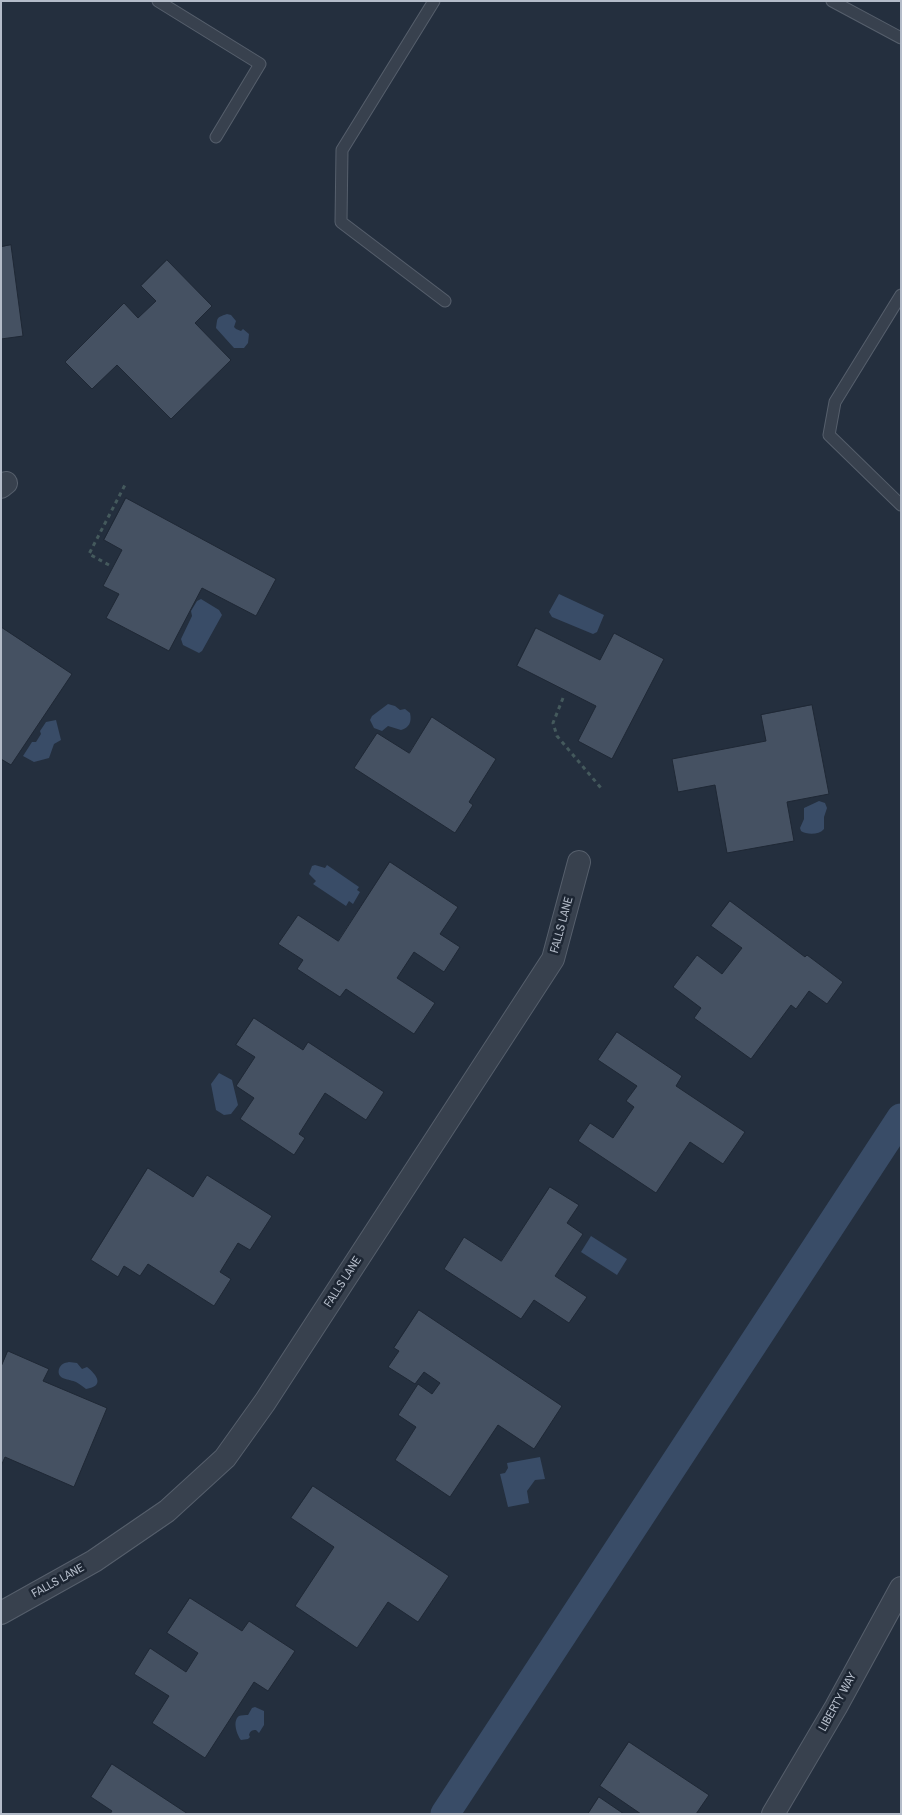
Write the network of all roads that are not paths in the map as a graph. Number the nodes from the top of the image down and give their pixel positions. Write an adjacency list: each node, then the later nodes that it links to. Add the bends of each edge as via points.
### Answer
1 (158, 1): 5 (lane, via 260,64)
2 (434, 1): 7 (lane, via 342,150 341,222)
3 (832, 1): 4 (lane)
4 (901, 38)
5 (216, 137)
6 (901, 295): 8 (lane, via 835,402 829,435)
7 (445, 301)
8 (901, 504)
9 (579, 862): 11 (street, FALLS LANE, via 553,959 265,1402 225,1458 167,1512 94,1561)
10 (901, 1588): 12 (street, LIBERTY WAY)
11 (1, 1613)
12 (773, 1814)

